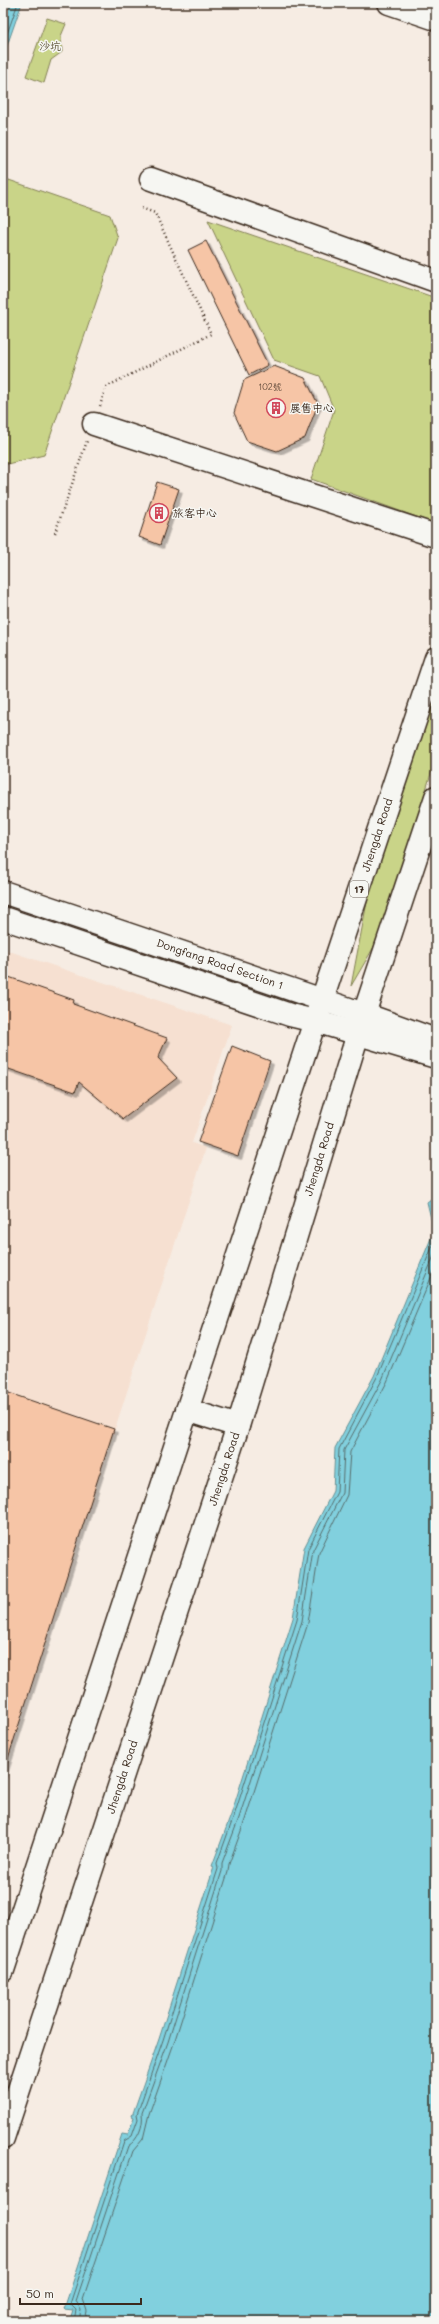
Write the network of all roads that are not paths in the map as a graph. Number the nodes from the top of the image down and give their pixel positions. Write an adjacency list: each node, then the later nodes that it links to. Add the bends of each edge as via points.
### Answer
1 (389, 3): 2 (street)
2 (436, 19)
3 (151, 179): 4 (street)
4 (436, 281)
5 (94, 424): 6 (street)
6 (436, 536)
7 (436, 658): 11 (street, Jhengda Road / 17)
8 (436, 797): 13 (street, Jhengda Road)
9 (3, 892): 11 (street, Dongfang Road Section 1)
10 (3, 918): 12 (street, Dongfang Road Section 1, via 290,1015)
11 (323, 998): 12 (street, Jhengda Road / 17); 13 (street, Dongfang Road Section 1)
12 (316, 1021): 13 (street, Dongfang Road Section 1); 16 (street, Jhengda Road)
13 (361, 1023): 14 (street, Dongfang Road Section 1); 15 (street, Dongfang Road Section 1); 17 (street, Jhengda Road)
14 (436, 1040)
15 (436, 1057)
16 (187, 1410): 17 (street); 18 (street, Jhengda Road)
17 (238, 1426): 19 (street, Jhengda Road)
18 (3, 1970)
19 (3, 2138)

